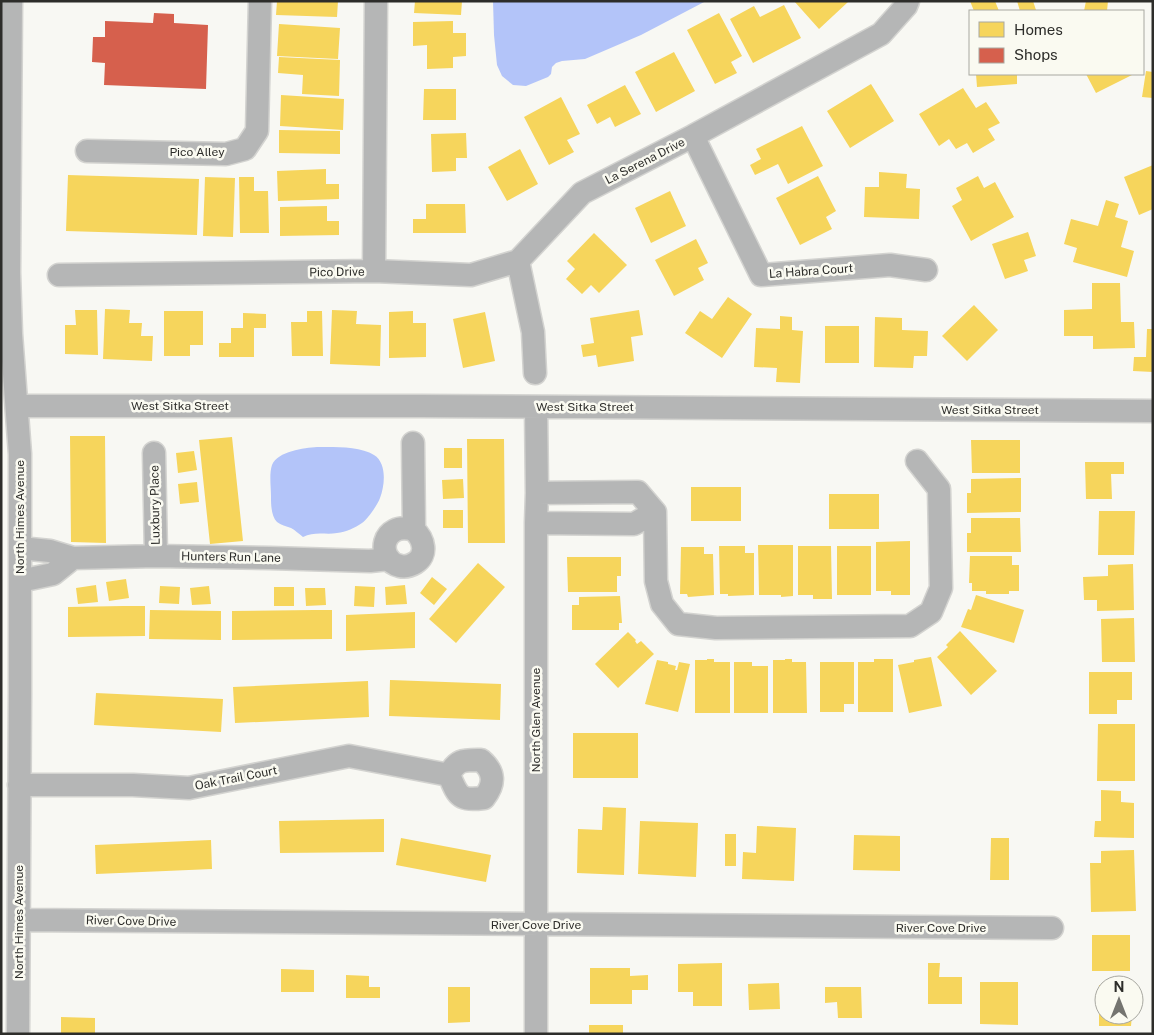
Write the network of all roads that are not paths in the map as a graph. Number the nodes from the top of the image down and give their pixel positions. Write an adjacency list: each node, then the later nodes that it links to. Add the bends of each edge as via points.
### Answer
1 (11, 1): 10 (street, North Himes Avenue)
2 (260, 1): 6 (street, Pico Alley, via 257,131 244,148 226,154)
3 (376, 1): 9 (street, Pico Drive)
4 (908, 1): 5 (street, La Serena Drive, via 881,34)
5 (693, 136): 7 (street, La Serena Drive, via 582,193); 8 (street, La Habra Court, via 760,275 890,265)
6 (87, 151)
7 (518, 261): 9 (street, via 471,275); 12 (street, via 533,332)
8 (926, 270)
9 (374, 271): 11 (street, Pico Drive)
10 (5, 273): 13 (street, North Himes Avenue)
11 (60, 275)
12 (535, 373)
13 (17, 406): 14 (street, West Sitka Street); 22 (street, North Himes Avenue)
14 (536, 406): 15 (street, West Sitka Street); 19 (street, North Glen Avenue)
15 (1153, 411)
16 (413, 443): 23 (street, Hunters Run Lane, via 414,530 405,527 391,532 384,548 389,560)
17 (154, 453): 23 (street, Luxbury Place)
18 (917, 461): 20 (street, via 939,489 941,588 931,612 910,626 716,628 678,624 662,604 656,581)
19 (537, 493): 20 (street, via 638,492); 21 (street, North Glen Avenue)
20 (655, 512): 21 (street, via 634,524)
21 (536, 523): 30 (street, North Glen Avenue)
22 (20, 548): 24 (street, Hunters Run Lane, via 50,551); 25 (street, North Himes Avenue)
23 (156, 556): 24 (street, Hunters Run Lane)
24 (73, 558): 25 (street, via 53,574)
25 (20, 581): 26 (street, North Himes Avenue)
26 (11, 693): 28 (street, North Himes Avenue)
27 (449, 775): 28 (street, Oak Trail Court, via 348,756 189,788)
28 (19, 785): 29 (street, North Himes Avenue)
29 (19, 920): 30 (street, River Cove Drive); 32 (street, North Himes Avenue)
30 (536, 925): 31 (street, River Cove Drive); 33 (street, North Glen Avenue)
31 (1052, 928)
32 (18, 1034)
33 (536, 1034)

